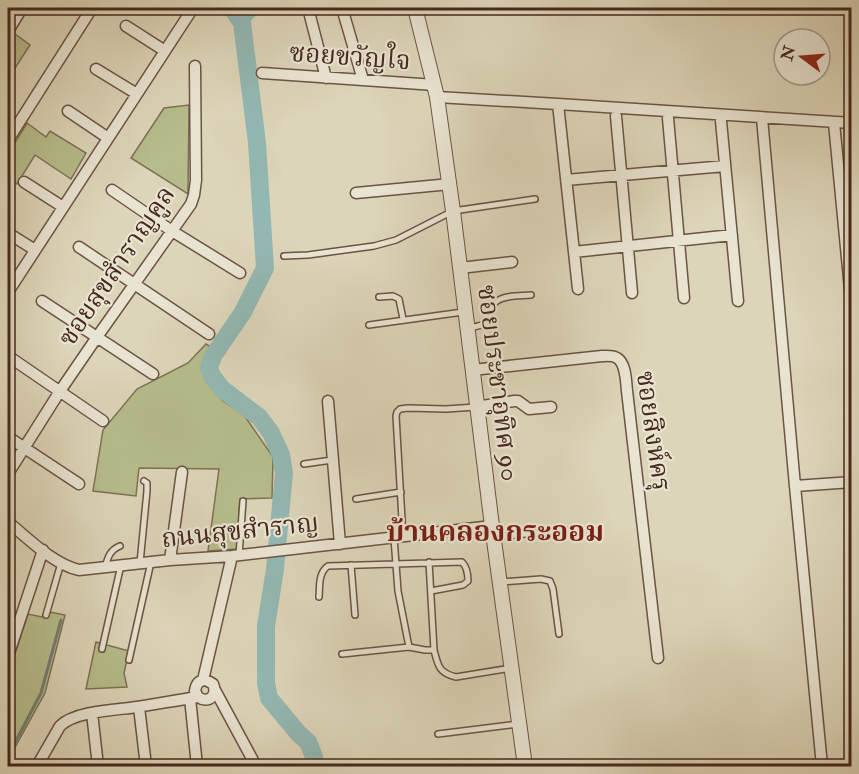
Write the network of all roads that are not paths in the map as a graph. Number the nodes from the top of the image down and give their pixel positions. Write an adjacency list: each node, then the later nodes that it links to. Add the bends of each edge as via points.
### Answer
1 (22, 8): 10 (street)
2 (92, 8): 28 (street)
3 (193, 8): 11 (street)
4 (308, 8): 15 (street)
5 (342, 8): 16 (street)
6 (415, 8): 17 (street, ซอยประชาอุทิศ 90)
7 (844, 8): 8 (street)
8 (852, 8)
9 (126, 26): 11 (street)
10 (8, 31)
11 (165, 51): 18 (street)
12 (195, 66): 40 (street, ซอยสุขสำราญคูล, via 194,195)
13 (96, 69): 18 (street)
14 (262, 73): 15 (street, ซอยขวัญใจ)
15 (326, 78): 16 (street, ซอยขวัญใจ)
16 (363, 80): 17 (street, ซอยขวัญใจ)
17 (436, 91): 19 (street, ซอยขวัญใจ); 34 (street, ซอยประชาอุทิศ 90)
18 (137, 94): 27 (street)
19 (558, 104): 23 (street, ซอยขวัญใจ); 32 (street)
20 (68, 111): 27 (street)
21 (616, 116): 31 (street)
22 (668, 118): 30 (street)
23 (762, 118): 25 (street, ซอยขวัญใจ); 85 (street)
24 (721, 121): 29 (street)
25 (834, 123): 26 (street, ซอยขวัญใจ); 61 (street)
26 (852, 123)
27 (108, 138): 38 (street)
28 (8, 140)
29 (725, 166): 30 (street); 42 (street)
30 (673, 171): 31 (street); 43 (street)
31 (621, 175): 32 (street); 44 (street)
32 (566, 180): 47 (street)
33 (24, 182): 38 (street)
34 (450, 184): 36 (street); 39 (street, ซอยประชาอุทิศ 90)
35 (112, 190): 40 (street)
36 (356, 194)
37 (535, 199): 39 (lane)
38 (63, 207): 46 (street)
39 (453, 211): 48 (lane, via 396,240 374,246); 50 (street, ซอยประชาอุทิศ 90)
40 (172, 231): 51 (street); 52 (street, ซอยสุขสำราญคูล)
41 (8, 233): 46 (street)
42 (732, 235): 43 (street); 60 (street)
43 (679, 240): 44 (street); 58 (street)
44 (628, 245): 47 (street); 55 (street)
45 (80, 247): 52 (street)
46 (35, 250): 54 (street)
47 (574, 252): 53 (street)
48 (284, 256)
49 (512, 262): 50 (street)
50 (460, 268): 62 (street, ซอยประชาอุทิศ 90)
51 (240, 273)
52 (134, 283): 66 (street); 67 (street, ซอยสุขสำราญคูล)
53 (578, 289)
54 (8, 292)
55 (632, 293)
56 (531, 295): 65 (lane, via 500,299 490,310 486,324)
57 (379, 297): 63 (lane, via 399,299)
58 (684, 298)
59 (42, 301): 67 (street)
60 (738, 301)
61 (852, 310)
62 (465, 311): 63 (lane); 65 (street, ซอยประชาอุทิศ 90)
63 (403, 319): 64 (lane)
64 (369, 325)
65 (467, 329): 69 (street, ซอยประชาอุทิศ 90)
66 (209, 334)
67 (97, 337): 70 (street); 71 (street, ซอยสุขสำราญคูล)
68 (8, 356): 71 (street)
69 (472, 370): 73 (street, ซอยประชาอุทิศ 90); 116 (street, ซอยสิงห์ครุ, via 602,356 621,362)
70 (153, 374)
71 (60, 391): 75 (street); 77 (street, ซอยสุขสำราญคูล)
72 (328, 401): 78 (street)
73 (476, 407): 74 (street, via 518,401 529,410); 86 (lane, via 397,411); 91 (street, ซอยประชาอุทิศ 90)
74 (551, 407)
75 (104, 421)
76 (8, 437): 77 (street)
77 (24, 447): 81 (street, ซอยสุขสำราญคูล); 84 (street)
78 (333, 460): 79 (lane); 93 (street)
79 (304, 464)
80 (182, 472): 97 (street)
81 (8, 475)
82 (144, 481): 100 (lane)
83 (852, 482): 85 (street)
84 (79, 484)
85 (795, 486): 134 (street)
86 (400, 492): 87 (lane); 92 (lane)
87 (356, 499)
88 (243, 501): 96 (lane)
89 (8, 522): 95 (street, ถนนสุขสำราญ)
90 (567, 530): 91 (lane)
91 (492, 532): 92 (street, ถนนสุขสำราญ); 105 (street, ซอยประชาอุทิศ 90)
92 (399, 538): 93 (street, ถนนสุขสำราญ); 101 (lane)
93 (340, 544): 96 (street, ถนนสุขสำราญ)
94 (120, 546): 104 (lane, via 111,552)
95 (43, 550): 99 (street, ถนนสุขสำราญ); 115 (street)
96 (236, 556): 97 (street, ถนนสุขสำราญ); 119 (street)
97 (171, 560): 100 (street, ถนนสุขสำราญ)
98 (429, 562): 101 (lane); 106 (lane); 106 (lane, via 462,562 468,576 463,585)
99 (61, 563): 104 (street, ถนนสุขสำราญ, via 80,570); 108 (lane)
100 (145, 563): 103 (street, ถนนสุขสำราญ); 117 (lane)
101 (396, 563): 102 (lane); 111 (lane)
102 (351, 565): 107 (lane, via 323,569); 109 (lane)
103 (121, 566): 104 (street, ถนนสุขสำราญ); 112 (lane)
104 (105, 567)
105 (500, 582): 110 (lane, via 550,581); 118 (street, ซอยประชาอุทิศ 90)
106 (431, 591): 113 (lane)
107 (319, 597)
108 (46, 615)
109 (355, 615)
110 (559, 634)
111 (409, 647): 113 (lane); 114 (lane)
112 (102, 649)
113 (434, 650): 118 (lane, via 437,665 456,678)
114 (342, 654)
115 (8, 656)
116 (658, 658)
117 (129, 660)
118 (511, 668): 124 (street, ซอยประชาอุทิศ 90)
119 (203, 680): 120 (street, via 211,682); 121 (street, via 195,687)
120 (215, 690): 121 (street, via 209,700); 132 (street)
121 (194, 698): 122 (street); 131 (street)
122 (139, 707): 123 (street); 130 (street)
123 (92, 713): 126 (street, via 63,723); 129 (street)
124 (518, 724): 125 (lane); 133 (street, ซอยประชาอุทิศ 90)
125 (438, 734)
126 (46, 750): 127 (street); 128 (street)
127 (37, 766)
128 (48, 766)
129 (98, 766)
130 (146, 766)
131 (197, 766)
132 (256, 766)
133 (525, 766)
134 (822, 766)

